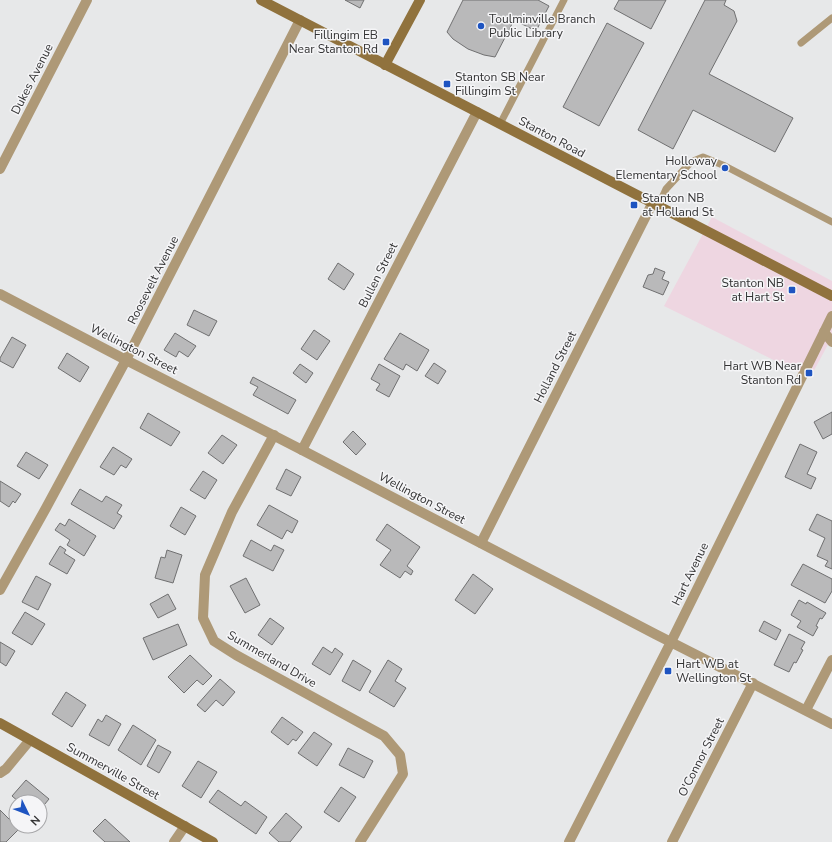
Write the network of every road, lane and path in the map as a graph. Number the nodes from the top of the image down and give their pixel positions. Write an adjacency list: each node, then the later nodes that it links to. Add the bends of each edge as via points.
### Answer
1 (87, 0): 11 (street, Dukes Avenue)
2 (261, 0): 6 (street, Stanton Road)
3 (420, 0): 8 (street)
4 (564, 0): 10 (lane)
5 (832, 18): 7 (lane)
6 (300, 20): 8 (street, Stanton Road); 19 (street, Roosevelt Avenue)
7 (801, 43)
8 (385, 65): 9 (street, Stanton Road)
9 (477, 112): 10 (street, Stanton Road); 21 (street, Bullen Street)
10 (500, 124): 12 (street, Stanton Road)
11 (0, 169)
12 (655, 205): 13 (lane, via 691,162 703,157); 15 (street, Stanton Road); 22 (street, Holland Street)
13 (832, 222)
14 (0, 294): 19 (street, Wellington Street)
15 (832, 296)
16 (832, 316): 17 (street, Hart Avenue)
17 (824, 332): 18 (street); 24 (street, Hart Avenue)
18 (832, 342)
19 (126, 360): 20 (street, Wellington Street); 23 (street, Roosevelt Avenue)
20 (274, 435): 21 (street, Wellington Street); 35 (street, Summerland Drive, via 232,512 205,575 204,618 214,641 384,736 400,755 403,774)
21 (302, 450): 22 (street, Wellington Street)
22 (481, 543): 24 (street, Wellington Street)
23 (0, 590)
24 (670, 642): 26 (street, Wellington Street); 36 (street, Hart Avenue)
25 (832, 660): 27 (street)
26 (753, 683): 27 (street, Wellington Street); 37 (street, O'Connor Street)
27 (806, 710): 29 (street, Wellington Street)
28 (0, 723): 30 (street, Summerville Street)
29 (832, 724)
30 (30, 740): 31 (street); 32 (street, Summerville Street)
31 (0, 773)
32 (185, 826): 33 (street); 34 (street, Summerville Street)
33 (174, 842)
34 (213, 842)
35 (360, 842)
36 (569, 842)
37 (672, 842)

